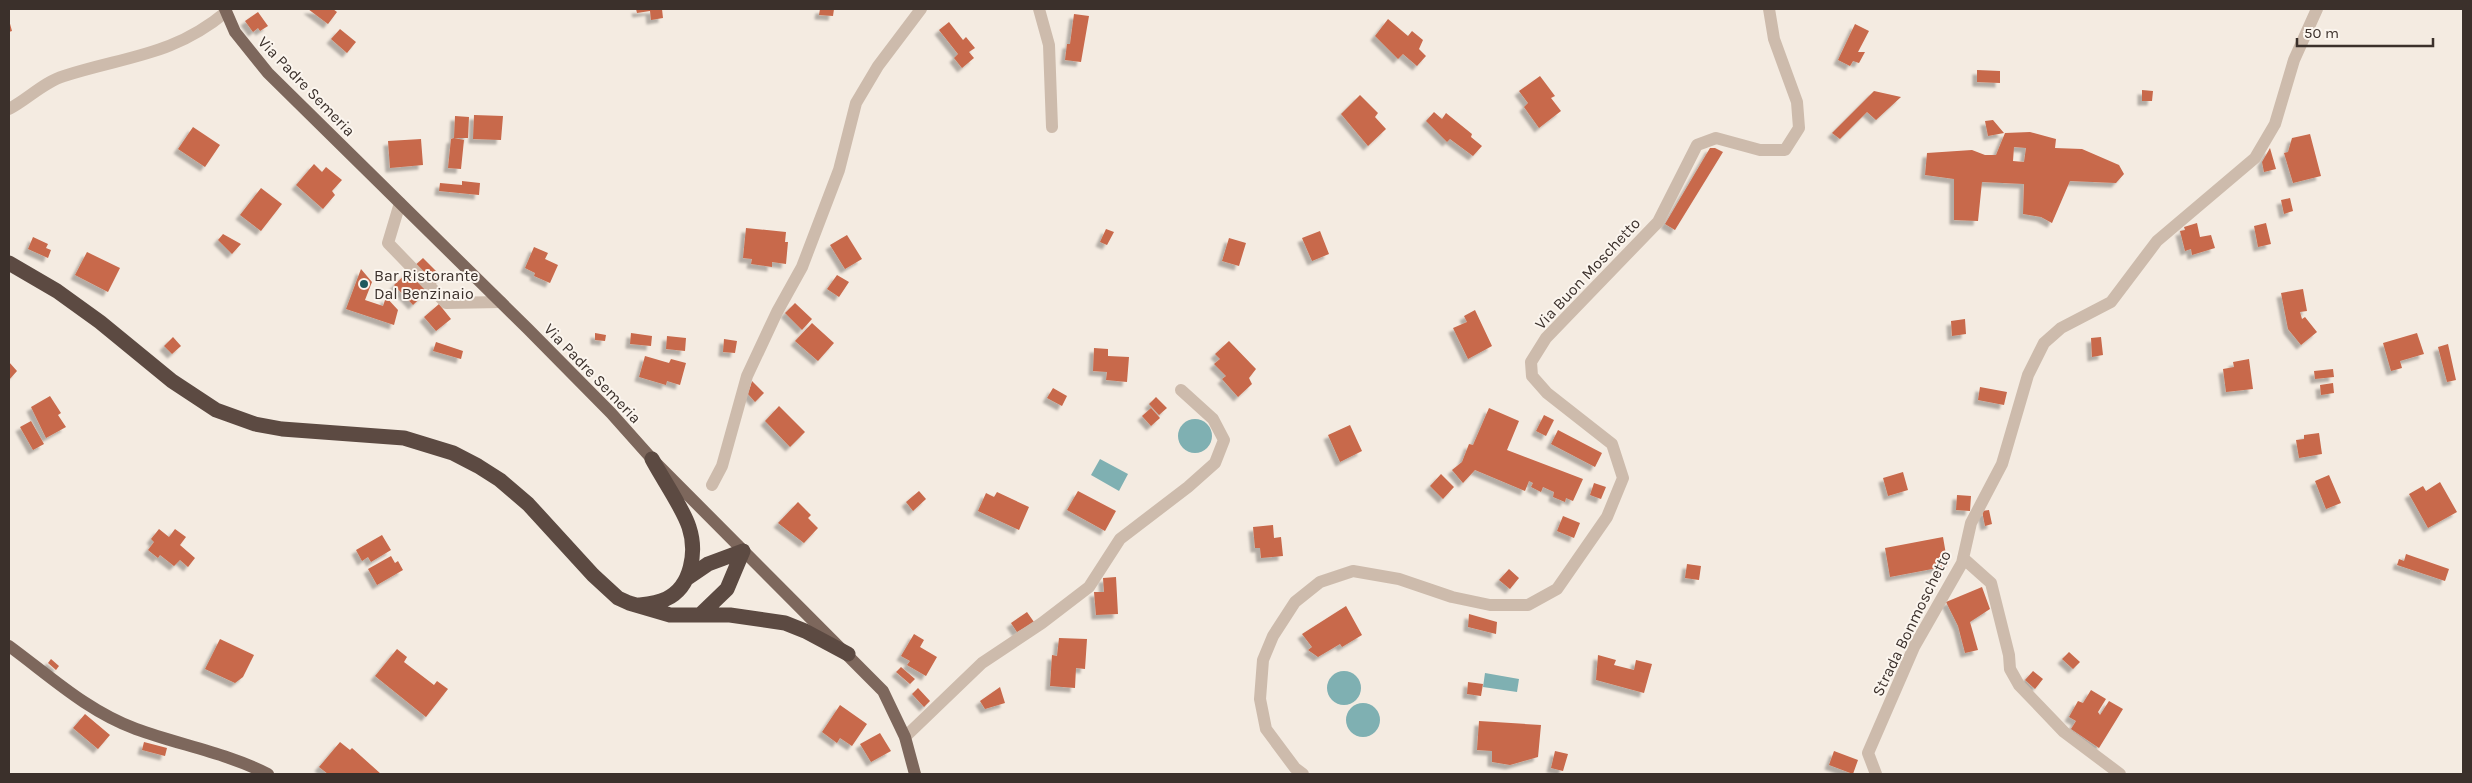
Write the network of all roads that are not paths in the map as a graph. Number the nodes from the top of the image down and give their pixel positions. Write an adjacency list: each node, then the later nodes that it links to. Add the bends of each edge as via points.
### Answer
1 (921, 9): 13 (street, via 878,66 856,103 839,170 802,267 776,312 747,376 722,466)
2 (1039, 9): 7 (street, via 1049,44)
3 (1769, 9): 24 (street, Via Buon Moschetto, via 1774,39 1797,102 1799,128 1785,150 1760,150 1716,138 1697,145 1658,222 1546,338 1531,362 1532,376 1547,393 1612,444 1623,478 1607,517 1557,589 1528,605 1490,605 1452,598 1399,579 1353,571 1320,582 1295,602 1273,636 1264,660 1260,699 1266,729)
4 (2318, 9): 15 (street, Strada Bonmoschetto, via 2294,60 2275,124 2255,158 2157,241 2110,302 2061,328 2044,343 2028,375 2002,464 1971,523)
5 (226, 10): 6 (street, via 209,26 167,48 62,76); 8 (main road, Via Padre Semeria, via 235,32 268,73)
6 (9, 109)
7 (1052, 127)
8 (400, 203): 10 (main road, Via Padre Semeria); 10 (street, via 388,243 446,303)
9 (9, 263): 17 (highway, via 57,291 172,381 216,410 255,424 282,429 404,438 445,450 478,466 528,504 618,598)
10 (501, 302): 12 (main road, Via Padre Semeria)
11 (1181, 390): 21 (street, via 1213,420 1224,440 1215,463 1120,539 1090,587 982,663)
12 (652, 459): 14 (main road, Via Padre Semeria); 16 (highway, via 689,526 692,558)
13 (712, 485)
14 (743, 551): 16 (highway, via 708,564); 18 (highway, via 727,589); 20 (main road, Via Padre Semeria)
15 (1963, 558): 25 (street, Strada Bonmoschetto, via 1914,647 1880,722 1868,753); 26 (street, via 1991,583 2010,668 2019,685 2064,732)
16 (686, 579): 17 (highway, via 668,598)
17 (638, 605): 18 (highway, via 670,615)
18 (700, 615): 20 (highway, via 747,616 785,624)
19 (9, 646): 22 (main road, via 95,710 135,728 239,761)
20 (848, 654): 21 (main road, Via Padre Semeria, via 883,691)
21 (906, 737): 23 (main road, Via Padre Semeria)
22 (268, 774)
23 (915, 774)
24 (1303, 774)
25 (1876, 774)
26 (2120, 774)

